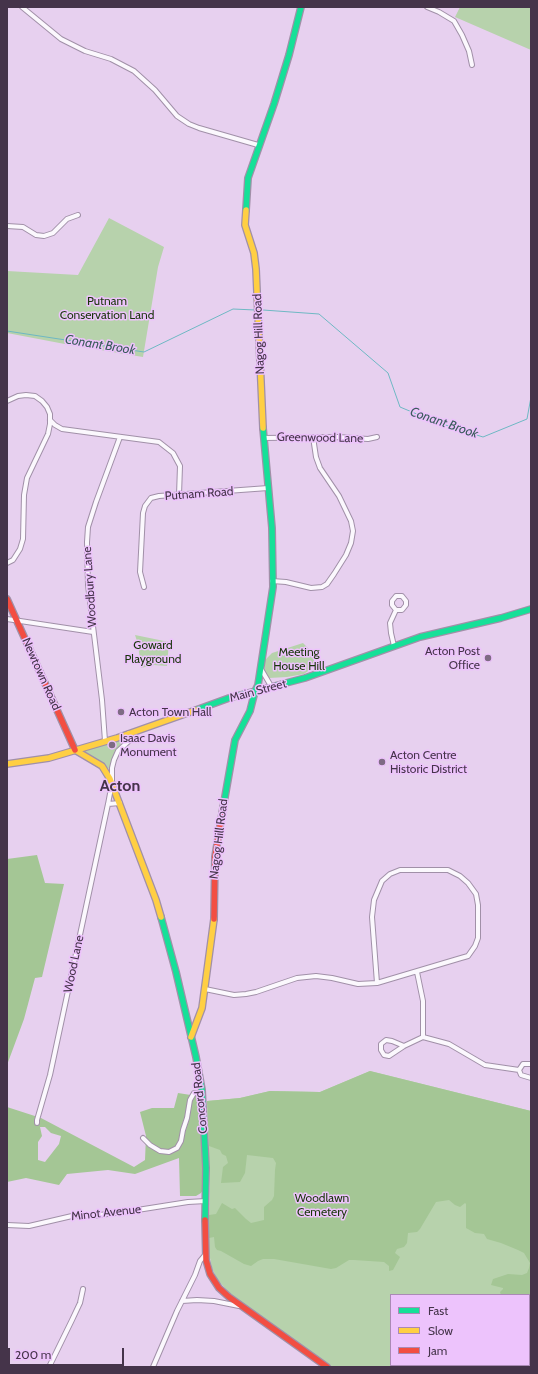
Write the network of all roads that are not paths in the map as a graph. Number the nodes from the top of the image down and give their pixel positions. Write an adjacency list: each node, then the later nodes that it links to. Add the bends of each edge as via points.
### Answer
1 (22, 7): 5 (street, via 61,39 84,51 134,70 177,116 189,124)
2 (302, 7): 5 (street, Nagog Hill Road, via 278,90)
3 (427, 7): 4 (street, via 454,22 462,35)
4 (472, 65)
5 (258, 145): 13 (street, Nagog Hill Road, via 248,178 245,225 256,269)
6 (78, 215): 7 (street, via 66,220 53,233 46,236 36,235 23,227)
7 (7, 226)
8 (7, 401): 9 (street, via 26,394 35,396 47,407)
9 (50, 420): 10 (street, via 62,429); 16 (street, via 48,434 27,478 23,540 13,560)
10 (120, 437): 15 (street, via 159,442 173,453 180,466); 24 (street, Woodbury Lane, via 88,527 86,567)
11 (313, 437): 12 (street, Greenwood Lane); 13 (street, Greenwood Lane); 17 (street, via 318,464 339,496 351,521 351,543 334,574 322,587 311,588)
12 (376, 437)
13 (264, 438): 14 (street, Nagog Hill Road)
14 (268, 488): 15 (street, Putnam Road); 17 (street, Nagog Hill Road, via 272,528)
15 (180, 495): 18 (street, Putnam Road, via 151,498 143,509 140,572)
16 (7, 563)
17 (272, 581): 26 (street, Nagog Hill Road)
18 (144, 587)
19 (7, 599): 23 (street, Newtown Road)
20 (531, 609): 25 (street, Main Street)
21 (396, 610): 25 (street, via 390,623)
22 (7, 619): 23 (street)
23 (17, 620): 24 (street); 31 (street, Newtown Road)
24 (93, 632): 30 (street, Woodbury Lane)
25 (394, 646): 27 (street, Main Street, via 305,678)
26 (261, 669): 27 (street); 28 (street, Nagog Hill Road)
27 (272, 686): 28 (street, Main Street)
28 (255, 691): 29 (street, Main Street); 38 (street, Nagog Hill Road, via 250,711 235,740 228,768 215,857 215,914)
29 (129, 733): 30 (street, Main Street); 33 (street, Concord Road, via 130,740 116,754)
30 (105, 741): 31 (street, Main Street)
31 (75, 750): 32 (street, Main Street, via 49,758); 33 (street, Concord Road, via 102,766)
32 (7, 764)
33 (111, 781): 34 (street, Concord Road); 35 (street, Wood Lane)
34 (120, 803): 35 (street); 39 (street, Concord Road, via 156,900)
35 (108, 804): 46 (street, Wood Lane, via 47,1089)
36 (417, 972): 37 (street); 37 (street, via 468,956 476,946 476,894 460,876 448,870 400,870 382,880 374,900 372,917); 40 (street, via 423,1001)
37 (377, 983): 38 (street, via 358,984 324,976 312,976 246,994 234,995)
38 (205, 989): 39 (street, Nagog Hill Road, via 197,1024)
39 (191, 1037): 45 (street, Concord Road)
40 (423, 1037): 41 (street); 43 (street, via 449,1044 485,1065)
41 (404, 1046): 41 (street, via 386,1040 381,1044 380,1050 388,1056)
42 (531, 1064): 43 (street, via 523,1064)
43 (519, 1070): 44 (street, via 521,1075)
44 (531, 1078)
45 (202, 1093): 47 (street, via 194,1093 190,1100 181,1141 176,1148 169,1152 160,1151); 48 (street, Concord Road)
46 (37, 1123)
47 (143, 1138)
48 (206, 1202): 49 (street, Minot Avenue, via 188,1202 92,1216 72,1216 29,1226); 50 (street, Concord Road)
49 (7, 1225)
50 (205, 1255): 52 (street); 53 (street, Concord Road, via 216,1284)
51 (83, 1289): 54 (street, via 80,1303)
52 (182, 1302): 53 (street, via 214,1301); 55 (street)
53 (241, 1306): 56 (street, Concord Road)
54 (49, 1367)
55 (153, 1367)
56 (327, 1367)

